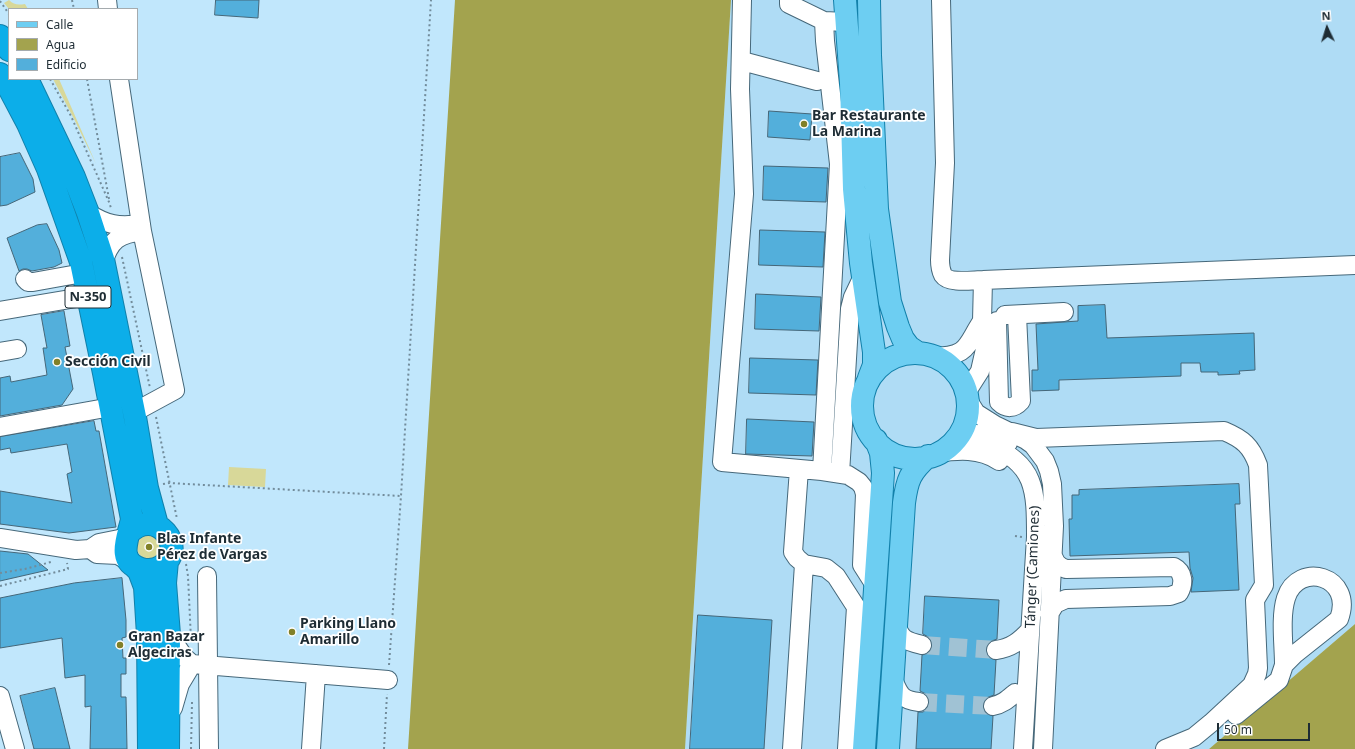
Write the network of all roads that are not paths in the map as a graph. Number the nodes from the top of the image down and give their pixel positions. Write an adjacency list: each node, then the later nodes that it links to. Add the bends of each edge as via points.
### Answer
1 (742, 0): 10 (street)
2 (789, 0): 6 (street, via 789,4)
3 (845, 0): 7 (main road)
4 (869, 0): 28 (main road, via 878,216 890,302 903,339 909,347)
5 (941, 0): 22 (street, via 945,163 940,260 942,274 952,281)
6 (824, 21): 7 (street); 41 (street, via 839,164)
7 (846, 22): 20 (main road, via 851,83 854,189)
8 (0, 36): 9 (highway)
9 (8, 48)
10 (742, 61): 14 (street); 40 (street, via 740,89 744,194 722,462)
11 (0, 74): 19 (highway, N-350, via 28,124 48,169)
12 (27, 80): 15 (highway, N-350, via 61,148)
13 (119, 80): 16 (street)
14 (817, 81)
15 (88, 212): 16 (street, via 101,221); 17 (highway, N-350)
16 (142, 228): 17 (street, via 113,242); 33 (street, via 174,390 140,409)
17 (104, 263): 33 (highway, N-350)
18 (1355, 265): 22 (street)
19 (83, 273): 21 (street, via 32,282); 23 (highway, N-350)
20 (863, 276): 29 (main road, via 874,352 874,365); 42 (street, via 850,309)
21 (25, 279)
22 (983, 280): 27 (street)
23 (88, 296): 24 (street); 32 (highway, N-350)
24 (0, 311)
25 (1064, 312): 26 (street)
26 (1017, 315): 27 (street, via 1005,315); 31 (street, via 1021,401 1010,407)
27 (990, 321): 28 (street, via 960,353 952,356); 30 (street, via 980,371); 31 (street, via 999,402)
28 (925, 355): 29 (main road, via 899,355 875,370); 30 (main road, via 951,368 964,384)
29 (869, 378): 38 (main road, via 862,405 866,424)
30 (967, 395): 34 (street, via 976,413); 39 (main road, via 967,417 962,430)
31 (1002, 405): 34 (street)
32 (110, 406): 35 (street); 44 (highway, N-350, via 132,519)
33 (135, 417): 43 (highway, N-350, via 147,488)
34 (995, 425): 37 (street)
35 (0, 427)
36 (1224, 431): 37 (street, via 1036,438); 53 (street, via 1245,455 1249,466); 53 (street, via 1246,443 1258,465 1264,585)
37 (1012, 432): 47 (street, via 1033,445 1049,471 1054,496)
38 (876, 440): 39 (main road, via 900,456 919,458); 52 (main road, via 881,453 883,473)
39 (943, 448): 55 (main road, via 912,472 906,486); 57 (street, via 970,451 994,458 1008,468 1022,489 1027,510); 81 (street, via 965,435 981,433 1014,446 1024,453 1039,474 1045,511 1045,537)
40 (798, 469): 41 (street); 50 (street, via 793,552 797,558)
41 (822, 471): 42 (street)
42 (840, 474): 52 (street, via 854,478 863,487 865,494 862,565)
43 (157, 525): 44 (highway, via 144,524); 48 (highway, N-350, via 166,532 171,543)
44 (128, 534): 46 (street, via 119,539 99,543); 49 (highway, N-350, via 125,551)
45 (0, 538): 46 (street, via 67,553)
46 (90, 549): 49 (street, via 97,554 118,555)
47 (1052, 552): 54 (street); 54 (street, via 1056,563 1066,569 1174,567 1182,576 1182,585 1179,593 1170,596 1066,598 1054,604)
48 (167, 561): 49 (highway, via 152,570 140,569); 56 (highway, N-350, via 165,583)
49 (132, 564): 72 (highway, N-350, via 139,572 145,587)
50 (809, 565): 76 (street, via 798,662); 77 (street, via 826,568 836,576 856,607)
51 (207, 576): 60 (street)
52 (876, 587): 78 (main road)
53 (1255, 600): 83 (street, via 1258,668 1252,685 1194,737)
54 (1049, 614): 82 (street)
55 (896, 624): 58 (street, via 903,639); 63 (main road)
56 (169, 635): 60 (street, via 184,657); 69 (highway, N-350)
57 (1025, 635): 59 (street, via 1007,648); 65 (street); 80 (street, Tánger (Camiones))
58 (922, 645)
59 (996, 650)
60 (200, 664): 62 (street); 69 (street, via 180,684); 74 (street)
61 (1284, 665): 61 (street, via 1339,619 1343,611 1342,593 1330,579 1321,576 1304,579 1290,590 1283,617); 84 (street, via 1279,680)
62 (316, 674): 64 (street); 75 (street)
63 (892, 677): 67 (street, via 898,692 909,701); 70 (main road)
64 (388, 680)
65 (1015, 693): 68 (street, via 1006,701); 79 (street)
66 (0, 696): 71 (street)
67 (919, 702)
68 (993, 706)
69 (169, 726): 73 (highway, N-350)
70 (891, 745)
71 (15, 749)
72 (149, 749)
73 (168, 749)
74 (209, 749)
75 (312, 749)
76 (792, 749)
77 (847, 749)
78 (864, 749)
79 (1012, 749)
80 (1023, 749)
81 (1032, 749)
82 (1043, 749)
83 (1165, 749)
84 (1197, 749)

